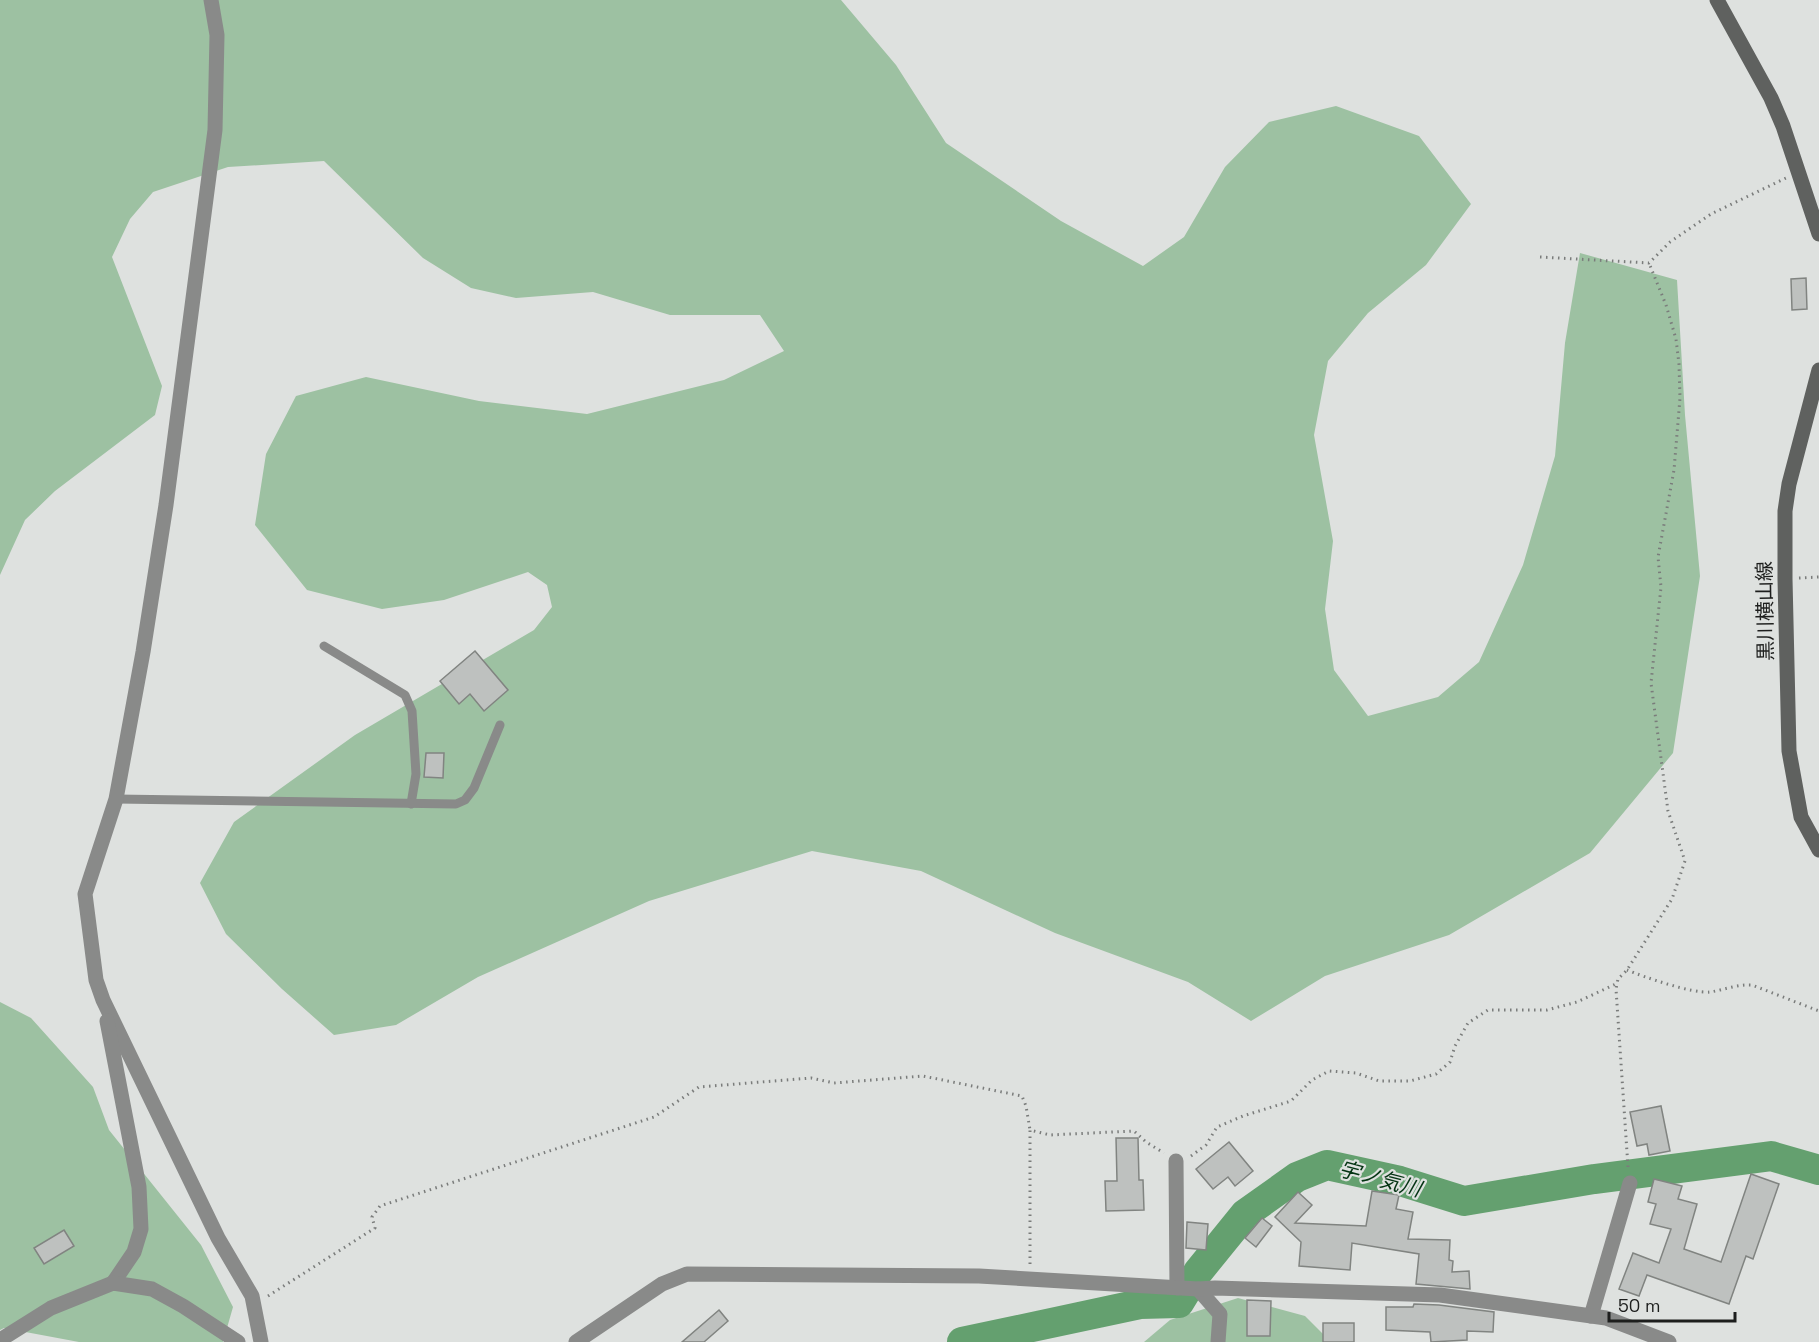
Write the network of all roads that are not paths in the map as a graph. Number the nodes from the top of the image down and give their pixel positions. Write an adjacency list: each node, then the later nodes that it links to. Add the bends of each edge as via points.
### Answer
1 (211, 0): 7 (street, via 217,35 215,130 164,516)
2 (1717, 0): 3 (main road, via 1772,99)
3 (1819, 234)
4 (1819, 370): 9 (main road, 黒川横山線, via 1785,511 1789,751 1801,817)
5 (324, 646): 8 (lane, via 405,695 412,711 416,774)
6 (500, 725): 8 (lane, via 474,788 465,800 456,804)
7 (116, 799): 8 (lane); 10 (street, via 85,894 96,980)
8 (411, 804)
9 (1819, 850)
10 (103, 1000): 13 (street, via 139,1187 141,1229 135,1252); 19 (street, via 218,1238 252,1296)
11 (1176, 1161): 14 (street)
12 (1630, 1183): 16 (street)
13 (113, 1283): 17 (street, via 51,1308); 18 (street, via 152,1289)
14 (1177, 1288): 15 (street); 20 (street, via 956,1276 687,1274 662,1284)
15 (1198, 1289): 16 (street, via 1440,1294); 21 (street, via 1220,1314)
16 (1591, 1316): 22 (street)
17 (0, 1340)
18 (238, 1342)
19 (261, 1342)
20 (576, 1342)
21 (1218, 1342)
22 (1669, 1342)

